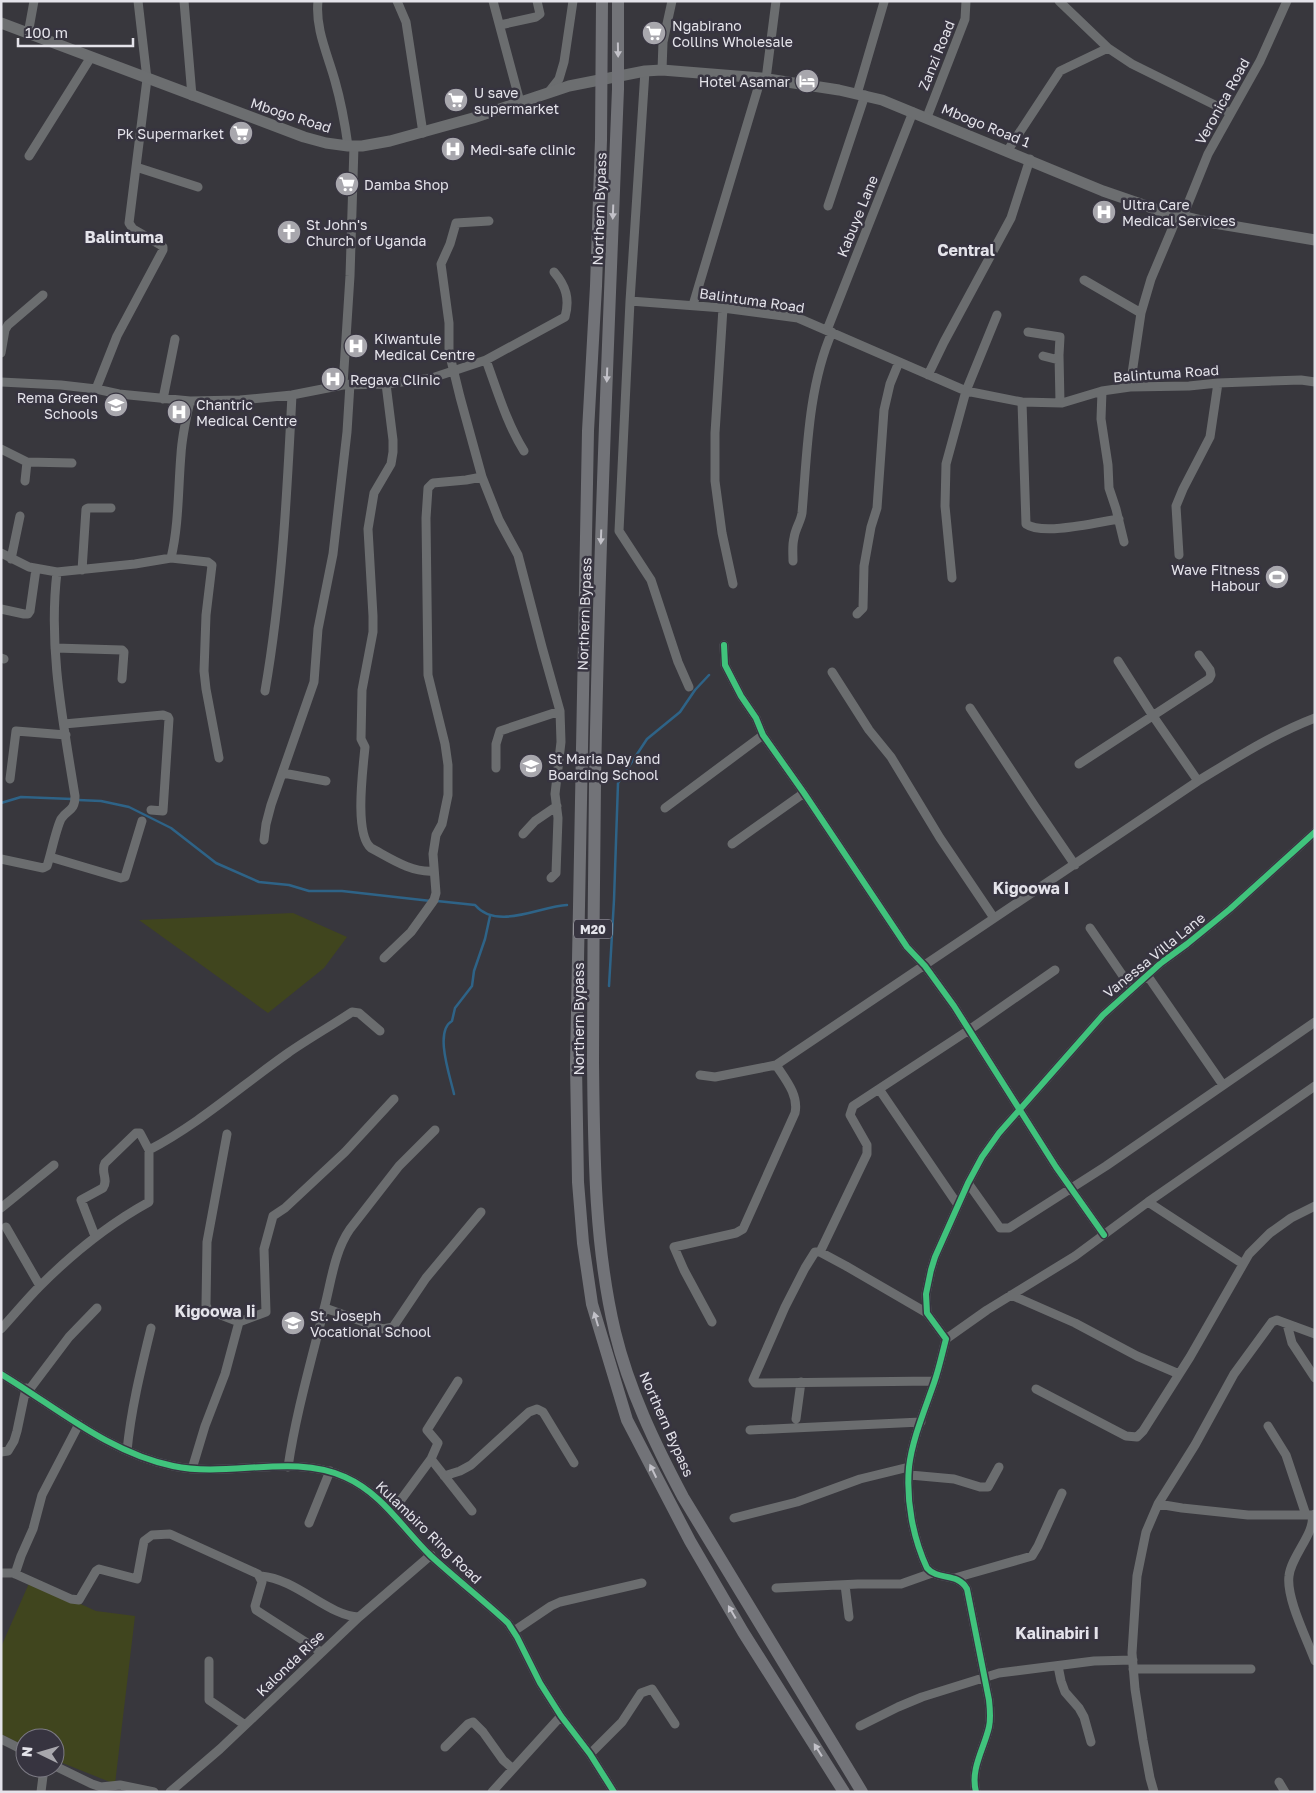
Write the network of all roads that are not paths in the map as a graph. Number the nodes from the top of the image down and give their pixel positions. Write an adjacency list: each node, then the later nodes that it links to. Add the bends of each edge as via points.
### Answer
1 (34, 1): 19 (street)
2 (138, 1): 24 (street)
3 (184, 1): 28 (street)
4 (318, 1): 34 (street, via 319,30)
5 (397, 1): 33 (street, via 406,22)
6 (493, 1): 18 (street)
7 (537, 1): 18 (street, via 539,16)
8 (573, 1): 26 (street, via 564,62 559,79)
9 (602, 1): 246 (highway, Northern Bypass / M20, one-way to 9, via 690,1541 628,1420 592,1304 583,1243 578,1182 576,1055 588,441 596,286)
10 (618, 1): 247 (highway, Northern Bypass / M20, one-way to 247, via 618,89 598,631 594,898 594,1184 598,1231 615,1332 641,1410 659,1450 683,1497)
11 (672, 1): 22 (street, via 663,42)
12 (776, 1): 25 (street)
13 (966, 1): 32 (street, Zanzi Road, via 966,19)
14 (1059, 1): 20 (street)
15 (1287, 1): 31 (street, Veronica Road, via 1260,62)
16 (884, 2): 27 (street)
17 (1, 24): 19 (main road, Mbogo Road)
18 (500, 25): 29 (street)
19 (28, 34): 21 (main road, Mbogo Road)
20 (1108, 48): 31 (street, via 1132,64); 35 (street, via 1060,71)
21 (91, 57): 24 (main road, Mbogo Road); 36 (street)
22 (662, 70): 23 (main road, Mbogo Road 1); 25 (main road, Mbogo Road 1)
23 (642, 71): 26 (main road, Mbogo Road); 47 (street)
24 (147, 79): 28 (main road, Mbogo Road); 38 (street)
25 (763, 79): 27 (main road, Mbogo Road 1); 48 (street)
26 (548, 93): 29 (main road, Mbogo Road)
27 (861, 95): 30 (main road, Mbogo Road 1); 40 (street)
28 (192, 96): 34 (main road, Mbogo Road, via 304,137)
29 (520, 102): 33 (main road, Mbogo Road)
30 (913, 112): 32 (main road, Mbogo Road 1); 52 (street, Kabuye Lane)
31 (1231, 113): 41 (street, Veronica Road)
32 (927, 118): 35 (main road, Mbogo Road 1)
33 (423, 133): 34 (main road, Mbogo Road)
34 (351, 146): 66 (street)
35 (1008, 150): 37 (main road, Mbogo Road 1)
36 (29, 156)
37 (1030, 160): 41 (main road, Mbogo Road 1, via 1104,191); 61 (street, via 1011,218)
38 (136, 166): 39 (street); 68 (street, via 129,223 133,229 160,244 163,250 117,336)
39 (198, 187)
40 (828, 206)
41 (1180, 215): 43 (main road, Mbogo Road 1); 50 (street, Veronica Road, via 1151,279)
42 (489, 220): 60 (street, via 456,223 441,264 450,352)
43 (1315, 240)
44 (554, 272): 57 (street, via 567,293 565,317)
45 (1084, 280): 50 (street)
46 (43, 294): 55 (street, via 8,325)
47 (630, 301): 48 (street, Balintuma Road); 104 (street, via 619,531 651,580)
48 (693, 305): 49 (street, Balintuma Road)
49 (723, 308): 52 (street, Balintuma Road, via 798,318); 95 (street, via 715,433 716,481 722,533)
50 (1141, 313): 67 (street, Veronica Road)
51 (997, 315): 69 (street)
52 (829, 331): 59 (street, Balintuma Road); 90 (street, Kabuye Lane, via 813,405 802,515 794,538)
53 (1028, 332): 58 (street, via 1060,337)
54 (175, 340): 72 (street)
55 (1, 353)
56 (1042, 356): 58 (street)
57 (486, 360): 60 (street); 77 (street)
58 (1059, 360): 75 (street)
59 (899, 362): 61 (street, Balintuma Road); 97 (street, via 884,410 877,508 864,566 863,608)
60 (455, 370): 65 (street, via 432,378); 80 (street)
61 (928, 375): 69 (street, Balintuma Road)
62 (1, 382): 68 (street)
63 (1315, 382): 64 (street, Balintuma Road)
64 (1218, 383): 67 (street, Balintuma Road); 87 (street, via 1210,437 1176,506)
65 (386, 384): 66 (street); 132 (street, via 393,452 391,464 374,493 368,530 373,632 362,690 361,739 365,747 361,824 371,848 402,865)
66 (346, 385): 71 (street); 116 (street, via 347,432 333,554 318,629 314,682)
67 (1130, 387): 70 (street, Balintuma Road)
68 (96, 389): 72 (street)
69 (966, 391): 74 (street, Balintuma Road); 94 (street, via 946,464 945,506)
70 (1102, 391): 75 (street, Balintuma Road); 84 (street, via 1101,418 1109,488)
71 (292, 395): 73 (street); 105 (street, via 283,554)
72 (162, 398): 73 (street)
73 (190, 401): 88 (street, via 181,454)
74 (1022, 402): 75 (street, Balintuma Road); 84 (street, via 1026,524 1052,529)
75 (1060, 403)
76 (1, 449): 78 (street)
77 (524, 451)
78 (27, 462): 79 (street); 81 (street)
79 (72, 463)
80 (482, 477): 107 (street, via 518,556); 132 (street, via 433,483 428,488 428,675 448,765 448,795 442,824 436,835)
81 (25, 481)
82 (111, 508): 92 (street, via 86,509)
83 (20, 516): 89 (street)
84 (1119, 519): 85 (street)
85 (1124, 542)
86 (1, 553): 89 (street)
87 (1179, 555)
88 (171, 558): 92 (street); 113 (street, via 212,565 204,671)
89 (12, 560): 91 (street)
90 (792, 561)
91 (36, 569): 93 (street); 96 (street, via 28,614)
92 (82, 570): 93 (street)
93 (57, 572): 99 (street)
94 (952, 578)
95 (733, 584)
96 (1, 609)
97 (858, 614)
98 (724, 645): 112 (street, via 725,665)
99 (55, 648): 103 (street, via 122,650); 110 (street)
100 (1199, 655): 108 (street, via 1210,670 1209,679)
101 (1118, 661): 108 (street)
102 (832, 672): 134 (street)
103 (122, 679)
104 (689, 687)
105 (265, 691)
106 (970, 708): 131 (street)
107 (560, 711): 115 (street, via 500,731 496,744); 121 (street, via 561,742 555,794)
108 (1153, 716): 114 (street); 118 (street)
109 (1315, 718): 118 (street, via 1248,750)
110 (64, 724): 111 (street); 123 (street, via 168,717 163,810)
111 (66, 735): 117 (street, via 16,731); 129 (street, via 75,800 69,813 61,819)
112 (763, 735): 120 (street); 122 (street)
113 (219, 758)
114 (1079, 764)
115 (496, 768)
116 (283, 773): 119 (street); 127 (street, via 268,814)
117 (10, 779)
118 (1198, 781): 131 (street)
119 (326, 782)
120 (804, 793): 128 (street); 137 (street, via 891,924)
121 (558, 806): 126 (street, via 535,821); 133 (street, via 556,873)
122 (664, 808)
123 (151, 810)
124 (142, 821): 129 (street, via 125,877)
125 (1315, 832): 139 (street, Vanessa Villa Lane, via 1230,909)
126 (523, 834)
127 (264, 840)
128 (732, 844)
129 (50, 858): 130 (street, via 43,868)
130 (1, 859)
131 (1075, 865): 134 (street)
132 (434, 871): 136 (street, via 434,900 407,936)
133 (551, 878)
134 (994, 918): 137 (street)
135 (1090, 928): 140 (street)
136 (384, 958)
137 (925, 966): 142 (street); 144 (street)
138 (1055, 970): 142 (street)
139 (1147, 974): 140 (street, Vanessa Villa Lane); 146 (street)
140 (1132, 989): 150 (street, Vanessa Villa Lane, via 1102,1014)
141 (1315, 1022): 146 (street)
142 (969, 1030): 148 (street); 150 (street)
143 (380, 1031): 153 (street, via 359,1012 352,1012 288,1053 173,1138)
144 (776, 1065): 145 (street, via 715,1077); 173 (street, via 797,1106 743,1229 674,1247)
145 (700, 1075)
146 (1224, 1085): 156 (street)
147 (1315, 1086): 157 (street)
148 (879, 1089): 158 (street); 165 (street, via 851,1108 850,1115 868,1149)
149 (394, 1099): 172 (street, via 345,1152 273,1216 264,1249 266,1312)
150 (1020, 1108): 155 (street, Vanessa Villa Lane, via 982,1158); 156 (street)
151 (435, 1130): 170 (street, via 399,1166 350,1229 336,1257)
152 (227, 1134): 172 (street, via 207,1242 206,1305 208,1310)
153 (149, 1150): 164 (street, via 149,1202 120,1217); 164 (street, via 140,1133 136,1134 103,1166 106,1180 103,1188 81,1200)
154 (54, 1165): 160 (street)
155 (968, 1183): 156 (street, via 1003,1229); 158 (street, Vanessa Villa Lane)
156 (1071, 1188): 163 (street)
157 (1148, 1202): 163 (street); 166 (street)
158 (958, 1205): 171 (street, Vanessa Villa Lane, via 931,1270 926,1294)
159 (1315, 1206): 166 (street, via 1263,1238)
160 (1, 1208)
161 (482, 1212): 170 (street, via 426,1278 392,1327 383,1329)
162 (6, 1227): 167 (street)
163 (1104, 1235): 168 (street)
164 (95, 1236): 167 (street)
165 (820, 1252): 171 (street); 184 (street, via 813,1254 804,1268 753,1379 755,1383)
166 (1243, 1264): 180 (street)
167 (40, 1286): 176 (street)
168 (1012, 1295): 178 (street); 180 (street)
169 (97, 1308): 186 (street)
170 (324, 1308): 196 (street, via 293,1429)
171 (928, 1313): 178 (street)
172 (239, 1322): 198 (street, via 225,1374)
173 (712, 1322)
174 (1287, 1324): 177 (street); 181 (street, via 1292,1343); 203 (street, via 1274,1320 1255,1344)
175 (151, 1328): 192 (street, via 135,1391)
176 (1, 1329)
177 (1315, 1334)
178 (946, 1339): 183 (street)
179 (1, 1374): 186 (street, Kulambiro Ring Road)
180 (1179, 1374): 185 (street, via 1137,1437 1126,1436)
181 (1315, 1378)
182 (458, 1380): 194 (street, via 427,1430 438,1443)
183 (935, 1381): 184 (street); 188 (street)
184 (801, 1382): 187 (street)
185 (1036, 1389)
186 (27, 1390): 189 (street, Kulambiro Ring Road); 193 (street, via 14,1441 8,1451)
187 (796, 1419)
188 (921, 1422): 191 (street); 200 (street)
189 (78, 1424): 192 (street, Kulambiro Ring Road); 211 (street, via 42,1495)
190 (1268, 1426): 206 (street, via 1286,1455)
191 (750, 1430)
192 (128, 1451): 198 (street, Kulambiro Ring Road)
193 (1, 1452)
194 (431, 1459): 201 (street); 205 (street)
195 (574, 1463): 201 (street, via 544,1412 538,1409 530,1412 471,1465)
196 (288, 1467): 198 (street, Kulambiro Ring Road); 199 (street, Kulambiro Ring Road)
197 (999, 1467): 200 (street, via 988,1487)
198 (192, 1469)
199 (330, 1471): 205 (street, Kulambiro Ring Road, via 360,1485); 208 (street)
200 (910, 1471): 207 (street, via 860,1479 789,1504); 212 (street, via 912,1519 924,1562)
201 (444, 1476): 204 (street)
202 (1062, 1494): 214 (street, via 1032,1556)
203 (1158, 1504): 206 (street, via 1248,1515); 224 (street, via 1141,1552)
204 (472, 1511)
205 (392, 1512): 209 (street, Kulambiro Ring Road)
206 (1311, 1514): 223 (street, via 1314,1522 1294,1558 1289,1579 1292,1599)
207 (734, 1518)
208 (309, 1523)
209 (431, 1555): 218 (street, Kalonda Rise); 220 (street, Kulambiro Ring Road, via 508,1622)
210 (1, 1573): 211 (street)
211 (15, 1574): 213 (street, via 79,1600 99,1569 137,1579 144,1541 152,1535 166,1534 177,1536)
212 (932, 1574): 214 (street); 216 (street, via 901,1584)
213 (261, 1576): 218 (street, via 307,1593 351,1617); 221 (street, via 256,1610)
214 (955, 1578): 227 (street, via 967,1589)
215 (642, 1583): 220 (street, via 560,1602)
216 (845, 1585): 217 (street); 219 (street)
217 (776, 1588)
218 (359, 1617): 221 (street, Kalonda Rise)
219 (849, 1617)
220 (514, 1631): 228 (street, Kulambiro Ring Road)
221 (321, 1652): 230 (street, Kalonda Rise)
222 (209, 1660): 230 (street, via 209,1700)
223 (1315, 1661)
224 (1133, 1664): 225 (street, via 1094,1661); 226 (street); 249 (street)
225 (1058, 1666): 227 (street, via 1008,1671); 233 (street, via 1065,1692 1084,1717)
226 (1251, 1669)
227 (985, 1677): 231 (street, via 922,1697); 248 (street, via 990,1717 975,1767)
228 (561, 1716): 236 (street, Kulambiro Ring Road); 237 (street)
229 (676, 1724): 236 (street, via 652,1689 641,1693 622,1722)
230 (245, 1725): 243 (street, Kalonda Rise)
231 (860, 1726)
232 (1, 1739): 234 (street)
233 (1090, 1742)
234 (15, 1746)
235 (444, 1747): 237 (street, via 473,1722)
236 (590, 1754): 245 (street, Kulambiro Ring Road)
237 (514, 1769): 244 (street)
238 (65, 1771): 242 (street, via 92,1784 120,1785)
239 (43, 1778): 241 (street)
240 (1279, 1782): 250 (street)
241 (41, 1792)
242 (154, 1792)
243 (170, 1792)
244 (492, 1792)
245 (614, 1792)
246 (844, 1792)
247 (862, 1792)
248 (976, 1792)
249 (1154, 1792)
250 (1285, 1792)

